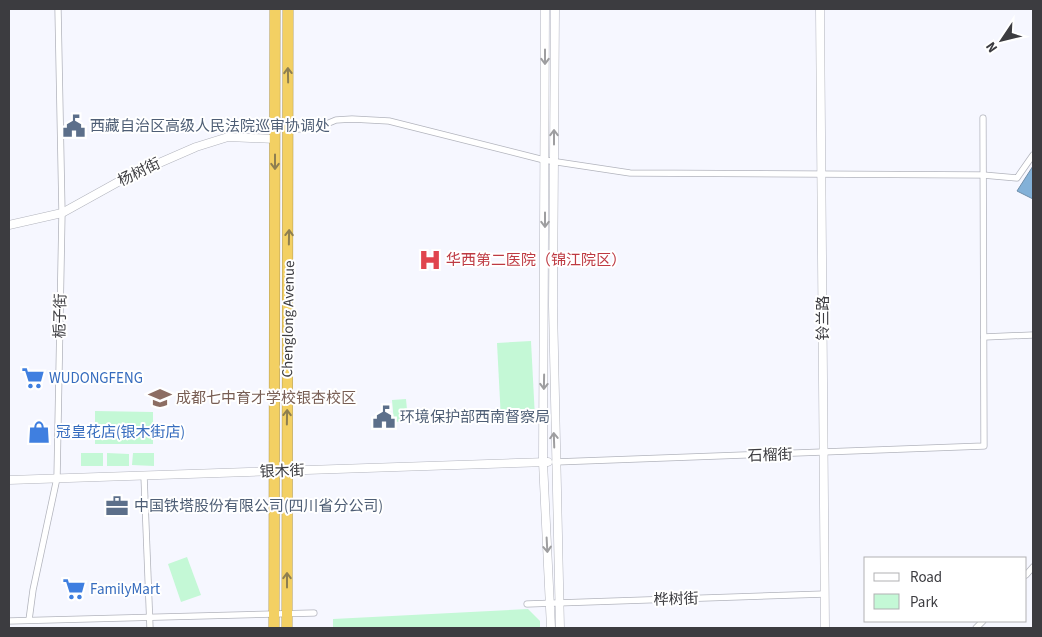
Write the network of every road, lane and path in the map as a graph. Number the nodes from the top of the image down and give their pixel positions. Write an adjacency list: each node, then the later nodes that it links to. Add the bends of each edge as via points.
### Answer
1 (58, 9): 15 (street, 栀子街)
2 (274, 9): 9 (highway, Chenglong Avenue)
3 (288, 9): 8 (highway, Chenglong Avenue, one-way to 3)
4 (545, 9): 11 (street, one-way to 11)
5 (555, 9): 12 (street, one-way to 5)
6 (820, 9): 13 (street, 铃兰路)
7 (983, 118): 14 (street)
8 (289, 130): 11 (street, via 319,127 336,120 390,121); 23 (highway, Chenglong Avenue, one-way to 8)
9 (275, 139): 15 (street, 杨树街, via 228,137 196,147 127,177); 22 (highway, Chenglong Avenue, one-way to 22)
10 (1033, 155): 14 (street, via 1017,178)
11 (544, 160): 12 (street); 20 (street, one-way to 20)
12 (554, 160): 13 (street, via 630,173); 21 (street, one-way to 12)
13 (822, 174): 14 (street); 19 (street, 铃兰路)
14 (983, 174): 18 (street)
15 (62, 214): 16 (street, 杨树街); 25 (street, 栀子街)
16 (9, 225)
17 (1033, 335): 18 (street)
18 (984, 337): 19 (street, 石榴街, via 984,446)
19 (824, 453): 21 (street, 石榴街); 27 (street, 铃兰路)
20 (543, 462): 21 (street, 银木街); 23 (street, 银木街); 29 (street, one-way to 29)
21 (555, 462): 28 (street)
22 (274, 471): 23 (street, 银木街); 24 (street, 银木街); 33 (highway, Chenglong Avenue)
23 (286, 471): 32 (highway, Chenglong Avenue, one-way to 23)
24 (144, 476): 25 (street, 银木街); 34 (street)
25 (57, 478): 26 (street, 银木街); 35 (street, 栀子街, via 33,590)
26 (9, 480)
27 (825, 594): 28 (street, 桦树街); 42 (street, 铃兰路)
28 (560, 602): 29 (street, 桦树街); 41 (street)
29 (550, 603): 30 (street, 桦树街); 40 (street)
30 (527, 604)
31 (314, 613): 32 (street)
32 (287, 614): 33 (street); 39 (highway, Chenglong Avenue)
33 (274, 615): 34 (street); 38 (highway, Chenglong Avenue)
34 (149, 618): 35 (street); 37 (street)
35 (30, 620): 36 (street)
36 (9, 621)
37 (150, 628)
38 (274, 628)
39 (287, 628)
40 (550, 628)
41 (560, 628)
42 (825, 628)

